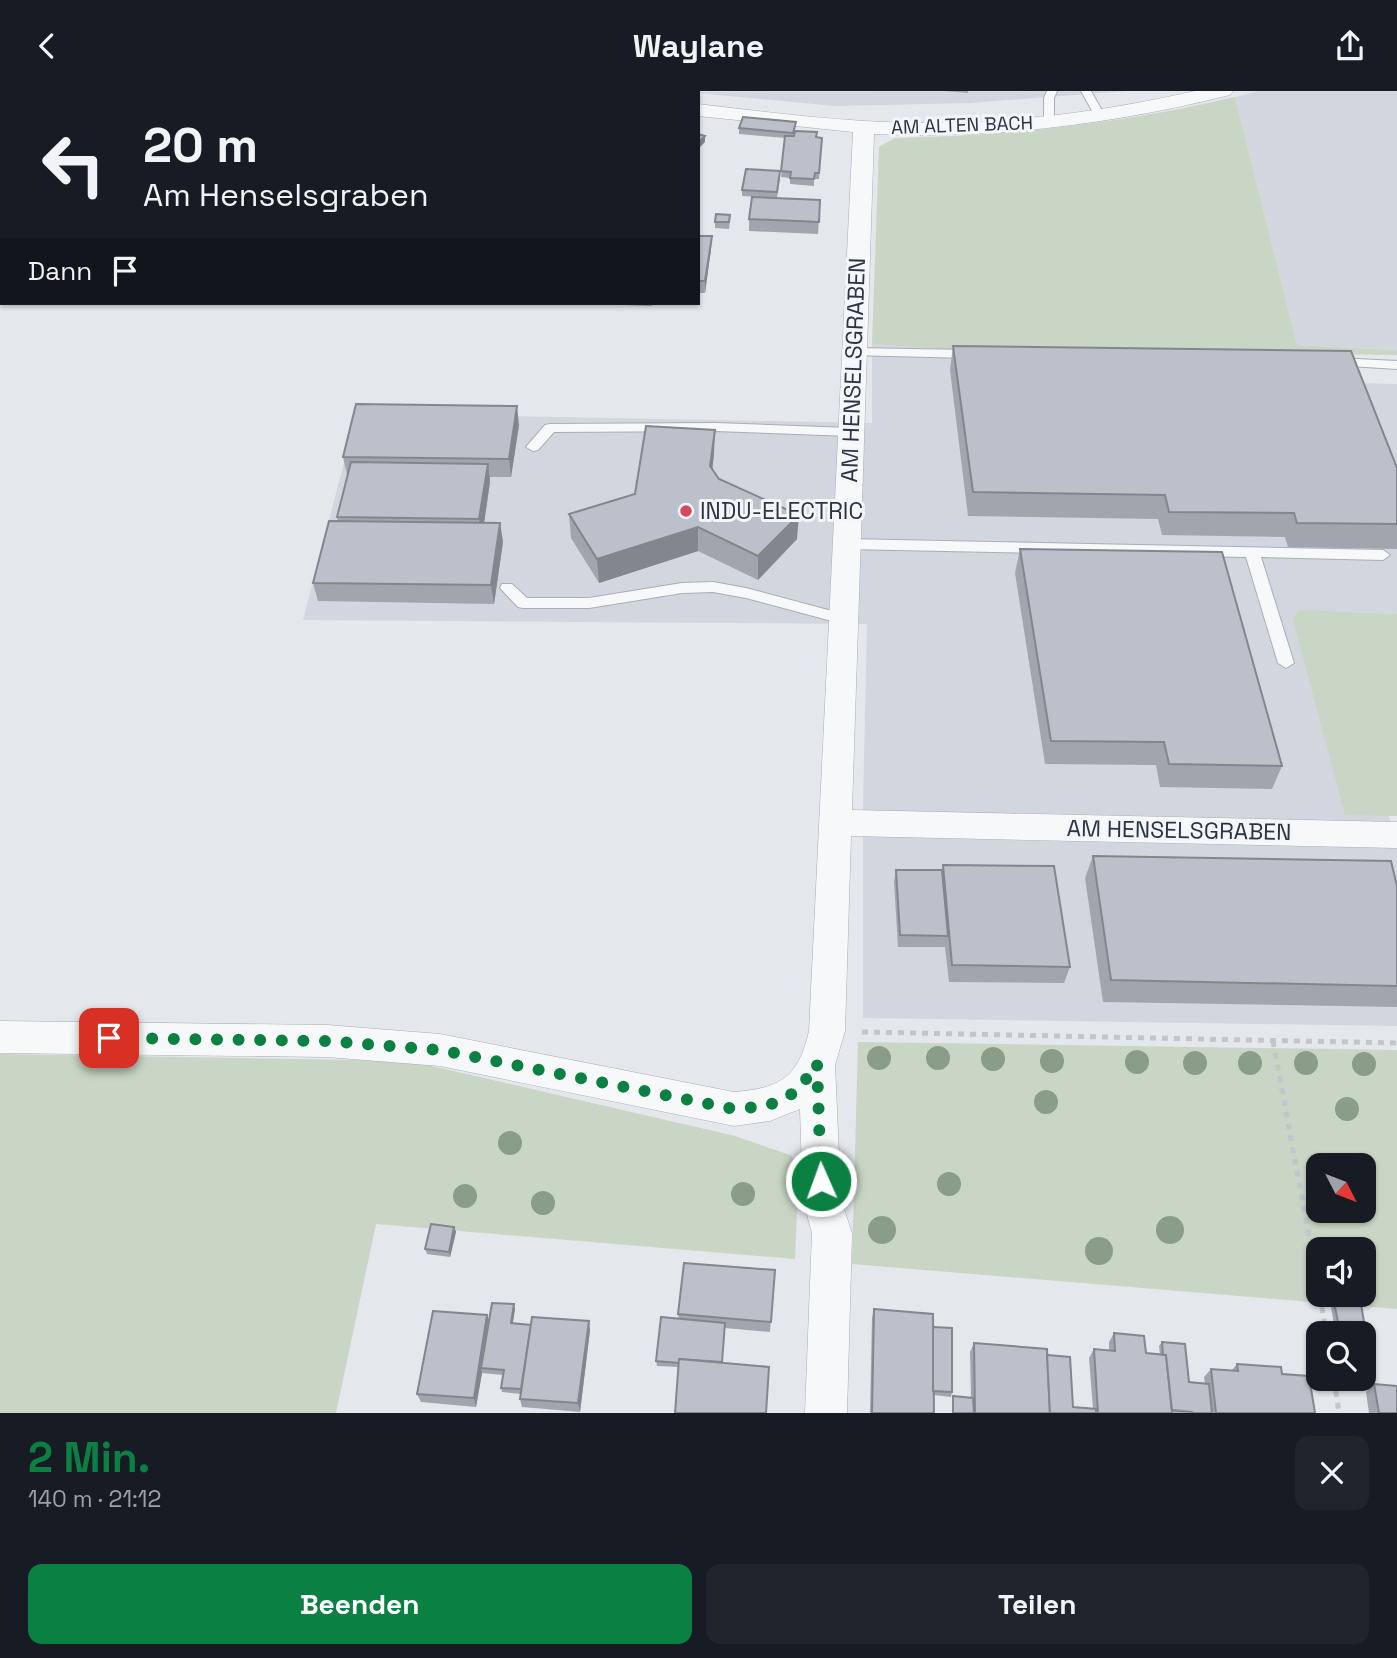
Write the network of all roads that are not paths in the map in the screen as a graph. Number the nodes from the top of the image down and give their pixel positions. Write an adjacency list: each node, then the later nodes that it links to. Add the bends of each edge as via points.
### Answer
1 (1052, 91): 6 (lane)
2 (1086, 91): 5 (lane)
3 (1223, 91): 5 (street, AM ALTEN BACH)
4 (700, 110): 7 (street, AM ALTEN BACH)
5 (1100, 116): 6 (street, AM ALTEN BACH)
6 (1049, 122): 7 (street, AM ALTEN BACH, via 964,128)
7 (864, 126): 8 (street, AM HENSELSGRABEN)
8 (853, 352): 9 (lane); 12 (street, AM HENSELSGRABEN)
9 (978, 354)
10 (1329, 362): 11 (lane)
11 (1397, 365)
12 (850, 432): 13 (lane, via 550,428); 14 (street, AM HENSELSGRABEN)
13 (533, 447)
14 (846, 544): 15 (lane); 18 (street, AM HENSELSGRABEN)
15 (1252, 552): 16 (lane); 19 (lane)
16 (1384, 555)
17 (507, 589): 18 (lane, via 523,603 589,603 712,587)
18 (843, 619): 20 (street, AM HENSELSGRABEN)
19 (1286, 663)
20 (836, 823): 21 (street, AM HENSELSGRABEN); 23 (street, AM HENSELSGRABEN)
21 (1397, 835)
22 (0, 1037): 23 (street, via 327,1041 440,1050 734,1109 788,1099 805,1083)
23 (822, 1047): 24 (street, AM HENSELSGRABEN, via 822,1200 832,1233)
24 (826, 1413)

